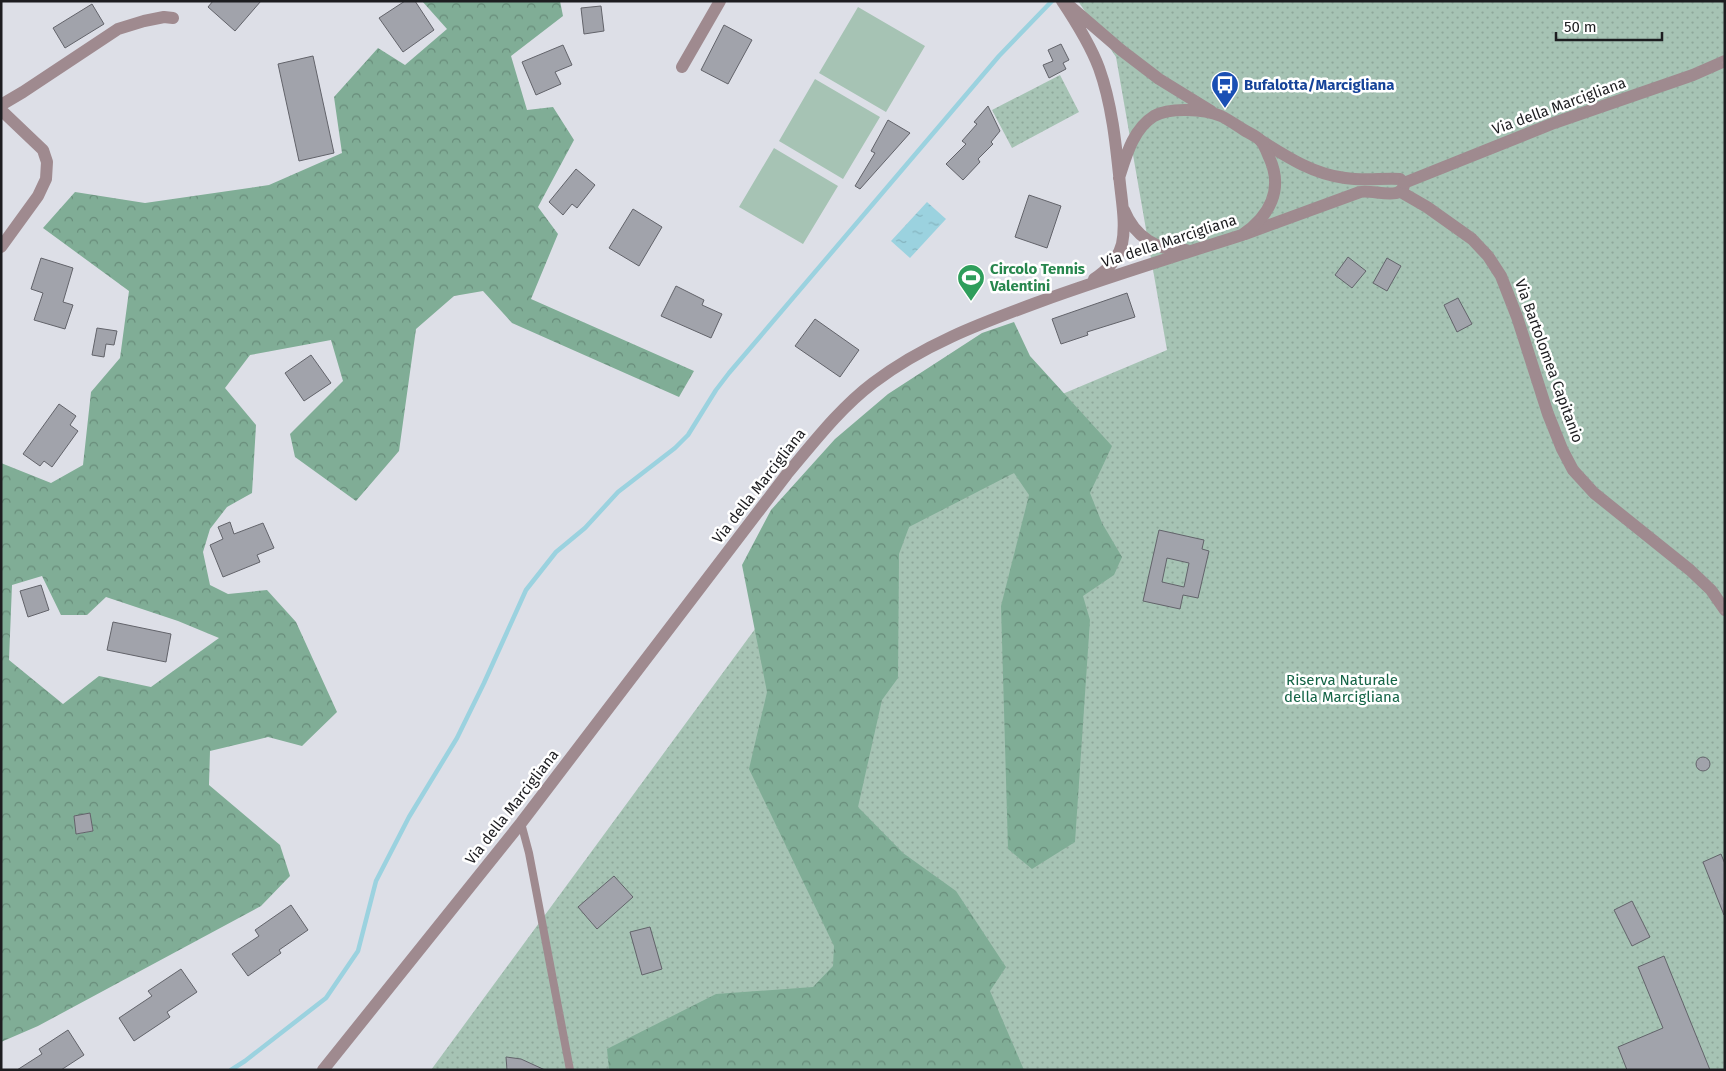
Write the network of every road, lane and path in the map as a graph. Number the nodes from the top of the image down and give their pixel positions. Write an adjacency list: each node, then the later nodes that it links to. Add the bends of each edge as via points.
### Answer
1 (720, 1): 5 (street)
2 (1063, 1): 8 (street, via 1159,78); 10 (street, via 1090,46 1099,69 1110,113)
3 (173, 18): 6 (street, via 144,21 118,29)
4 (1725, 61): 11 (street, Via della Marcigliana, via 1554,123)
5 (682, 67)
6 (1, 105)
7 (1, 110): 14 (street, via 43,150 47,162 46,179 38,196)
8 (1220, 116): 9 (street); 10 (street, via 1171,110 1153,117 1130,145)
9 (1260, 140): 11 (street, via 1289,159 1320,172 1351,179 1400,179); 13 (street, via 1274,166 1275,189 1263,217)
10 (1119, 178): 12 (street)
11 (1403, 187): 13 (street, Via della Marcigliana, via 1395,194 1364,192); 17 (street, Via Bartolomea Capitanio, via 1472,239 1501,276 1548,414 1574,470 1594,493 1704,583)
12 (1122, 203): 15 (street, via 1128,220 1143,238 1170,249); 16 (street, via 1122,244 1116,257 1102,273)
13 (1242, 235): 15 (street, Via della Marcigliana)
14 (1, 247)
15 (1196, 249): 16 (street, Via della Marcigliana)
16 (1081, 287): 18 (street, Via della Marcigliana, via 940,341 892,370 855,398 787,474)
17 (1725, 610)
18 (521, 824): 19 (street, Via della Marcigliana); 20 (lane)
19 (323, 1070)
20 (570, 1070)

